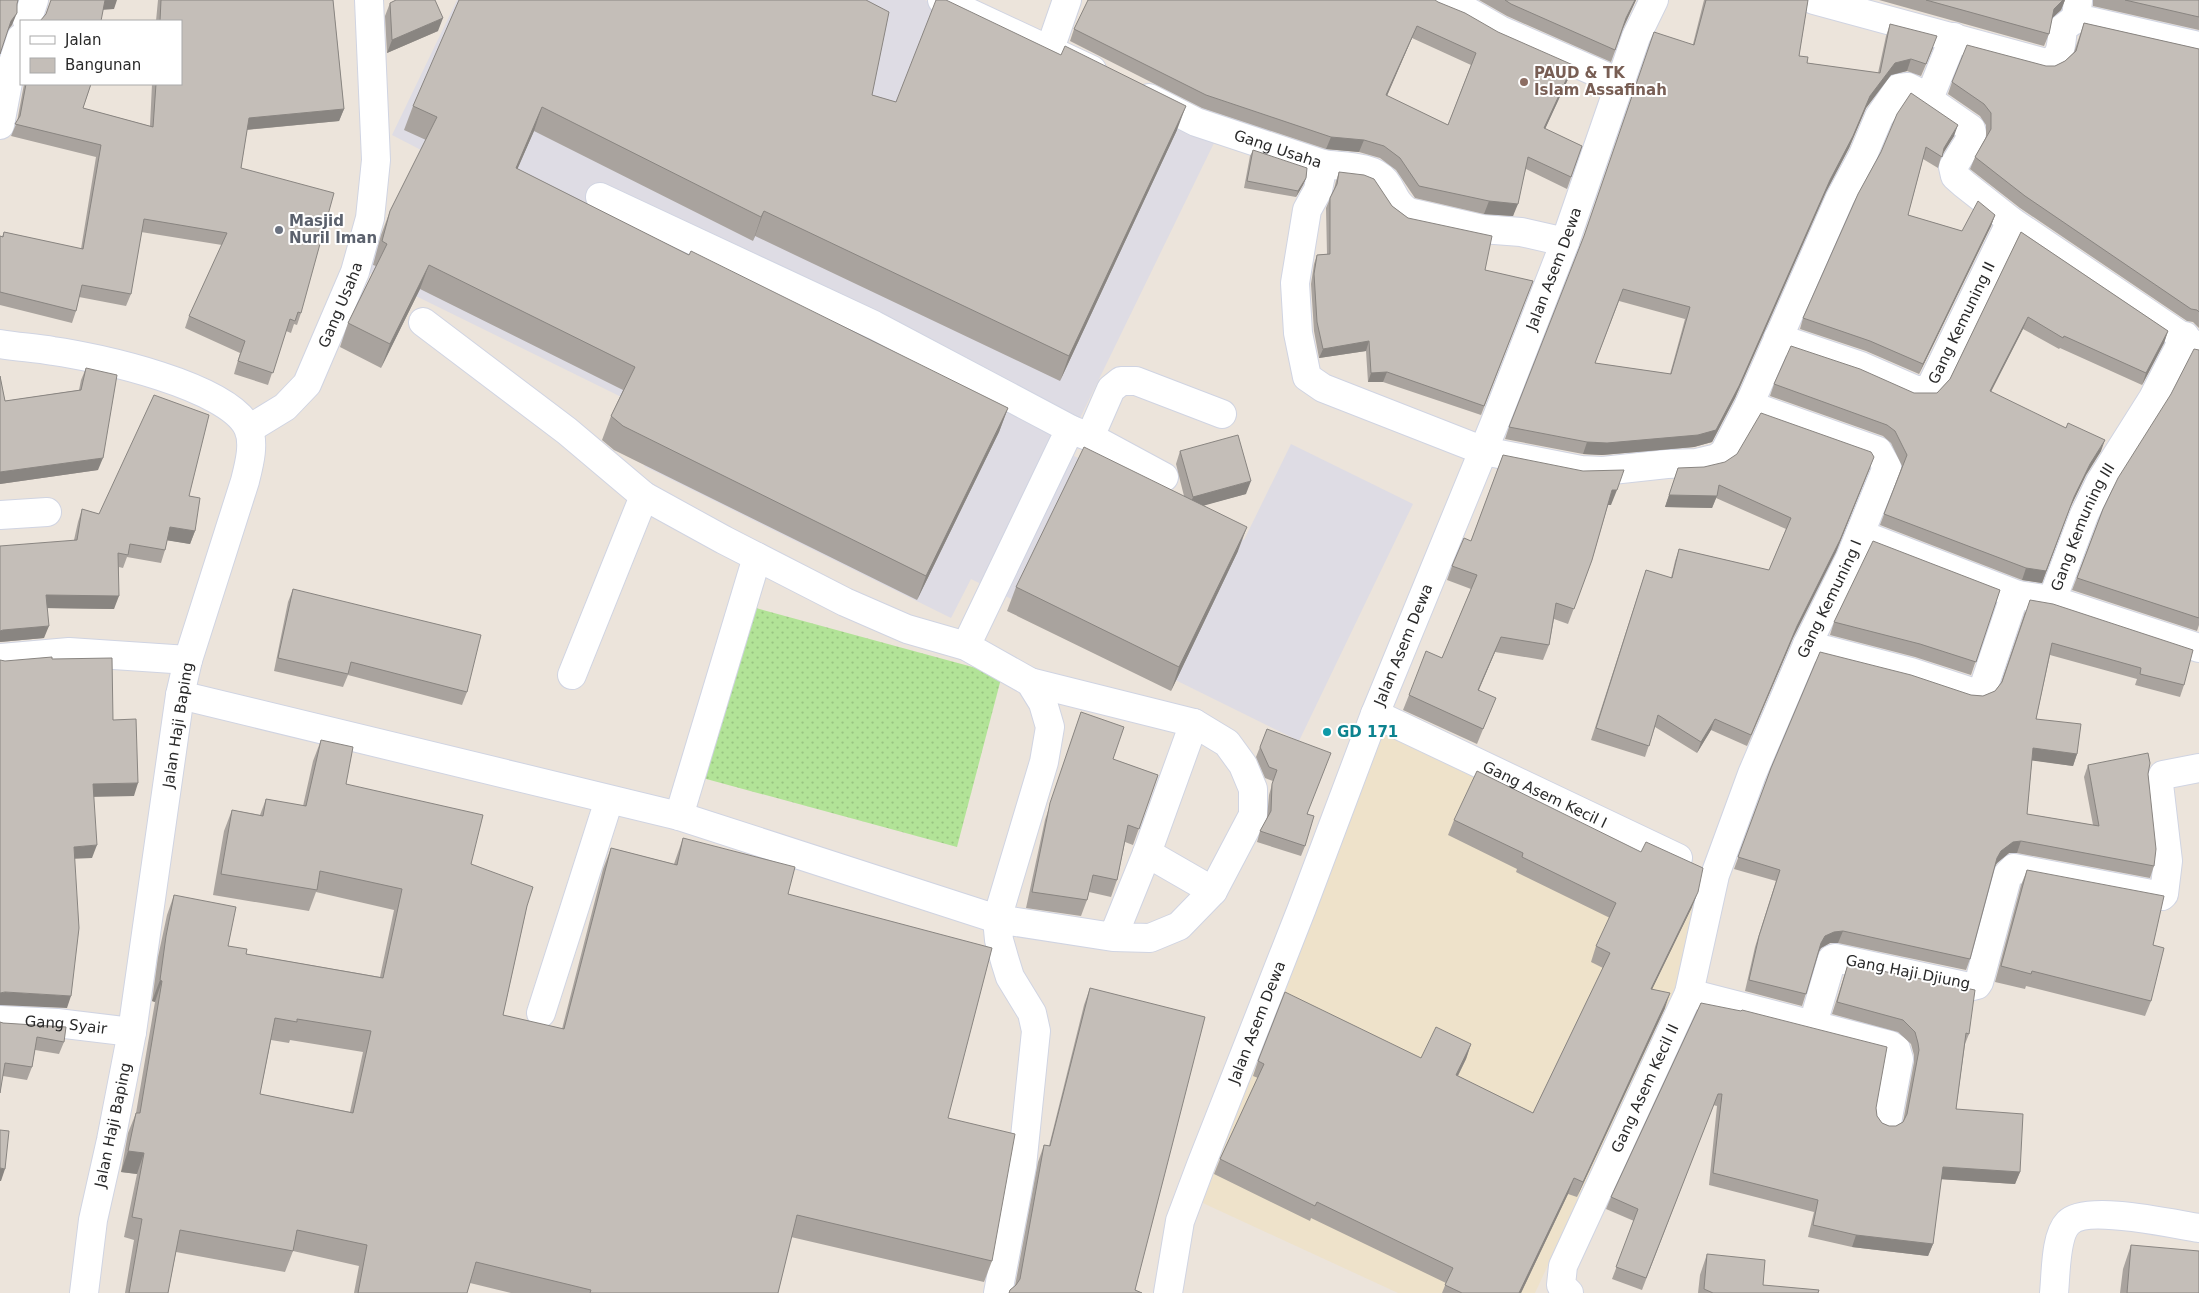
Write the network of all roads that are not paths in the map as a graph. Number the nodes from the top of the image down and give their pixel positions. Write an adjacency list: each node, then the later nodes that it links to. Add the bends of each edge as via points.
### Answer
1 (369, 0): 25 (street, Gang Usaha, via 376,160 370,218 354,272 307,384 285,407)
2 (942, 0): 11 (street, Gang Usaha)
3 (1067, 0): 11 (street)
4 (1440, 0): 12 (street)
5 (1654, 0): 12 (street, Jalan Asem Dewa, via 1636,38)
6 (1814, 0): 8 (street)
7 (2077, 9): 8 (street, via 2063,28 2059,55 2053,62 2046,63); 10 (street)
8 (1954, 37): 13 (street)
9 (20, 41): 14 (street)
10 (2199, 46)
11 (1050, 49): 15 (street, Gang Usaha, via 1196,122)
12 (1621, 83): 18 (street, Jalan Asem Dewa)
13 (1928, 101): 17 (street, via 1971,129 1970,138 1952,167 1955,176); 20 (street, Gang Usaha, via 1903,86 1879,118)
14 (0, 124)
15 (1323, 164): 18 (street, via 1376,171 1398,205 1408,212 1482,229 1521,232); 27 (street, Gang Usaha, via 1318,190 1307,210 1295,282 1298,332 1307,377 1323,388)
16 (600, 197): 26 (street, via 874,325)
17 (2012, 221): 20 (street, Gang Kemuning II, via 1932,384 1926,390 1916,390 1860,366); 21 (street)
18 (1565, 242): 27 (street, Jalan Asem Dewa)
19 (423, 322): 29 (street, via 567,431)
20 (1778, 338): 23 (street, Gang Usaha)
21 (2192, 342): 35 (street, Gang Kemuning III, via 2100,482)
22 (0, 344): 25 (street, via 54,351 171,379 219,402 242,419)
23 (1749, 405): 27 (street, Gang Usaha, via 1724,453 1696,463 1581,470); 32 (street, Gang Kemuning I, via 1878,451 1887,467)
24 (1222, 414): 26 (street, via 1136,382 1121,381 1111,389)
25 (249, 429): 40 (street, Jalan Haji Baping, via 250,454 245,480)
26 (1080, 433): 28 (street); 37 (street)
27 (1484, 451): 44 (street, Jalan Asem Dewa)
28 (1164, 477)
29 (644, 496): 33 (street); 41 (street)
30 (47, 512): 31 (street)
31 (0, 515)
32 (1860, 534): 34 (street, Gang Kemuning III); 36 (street, Gang Kemuning I)
33 (757, 557): 37 (street, via 907,629); 48 (street)
34 (2018, 595): 35 (street, Gang Kemuning III); 36 (street, via 2008,612 1983,689 1978,692)
35 (2052, 600): 38 (street)
36 (1807, 645): 50 (street, Gang Kemuning I, via 1752,774)
37 (966, 646): 42 (street)
38 (2199, 648)
39 (0, 658): 40 (street, via 69,652)
40 (188, 660): 43 (street, Jalan Haji Baping)
41 (572, 675)
42 (1030, 682): 45 (street); 52 (street, via 1043,703 1050,727 1044,762)
43 (180, 695): 47 (street); 58 (street, Jalan Haji Baping)
44 (1375, 714): 50 (street, Gang Asem Kecil I); 63 (street, Jalan Asem Dewa, via 1180,1221)
45 (1194, 723): 49 (street); 51 (street, via 1227,743 1243,765 1253,789 1253,815)
46 (2199, 768): 57 (street, Gang Haji Djiung, via 2161,778 2168,861 2162,896 2014,868 2008,874 1977,985 1969,987 1835,958 1832,959)
47 (609, 800): 48 (street); 55 (street)
48 (679, 816): 52 (street)
49 (1147, 853): 51 (street); 53 (street)
50 (1715, 875): 54 (street, Gang Asem Kecil II)
51 (1213, 892): 53 (street, via 1179,926 1150,938)
52 (997, 919): 53 (street); 62 (street, via 998,940 1010,977 1032,1013 1036,1032 1022,1166)
53 (1113, 937)
54 (1690, 993): 57 (street); 64 (street, Gang Asem Kecil II, via 1563,1266 1561,1285)
55 (541, 1013)
56 (0, 1020): 58 (street, Gang Syair)
57 (1813, 1024): 59 (street, via 1896,1049 1899,1059)
58 (132, 1032): 61 (street, Jalan Haji Baping, via 93,1220)
59 (1886, 1123)
60 (2199, 1228): 65 (street, via 2100,1214 2077,1217 2068,1222 2059,1242)
61 (84, 1293)
62 (998, 1293)
63 (1168, 1293)
64 (1568, 1293)
65 (2054, 1293)

